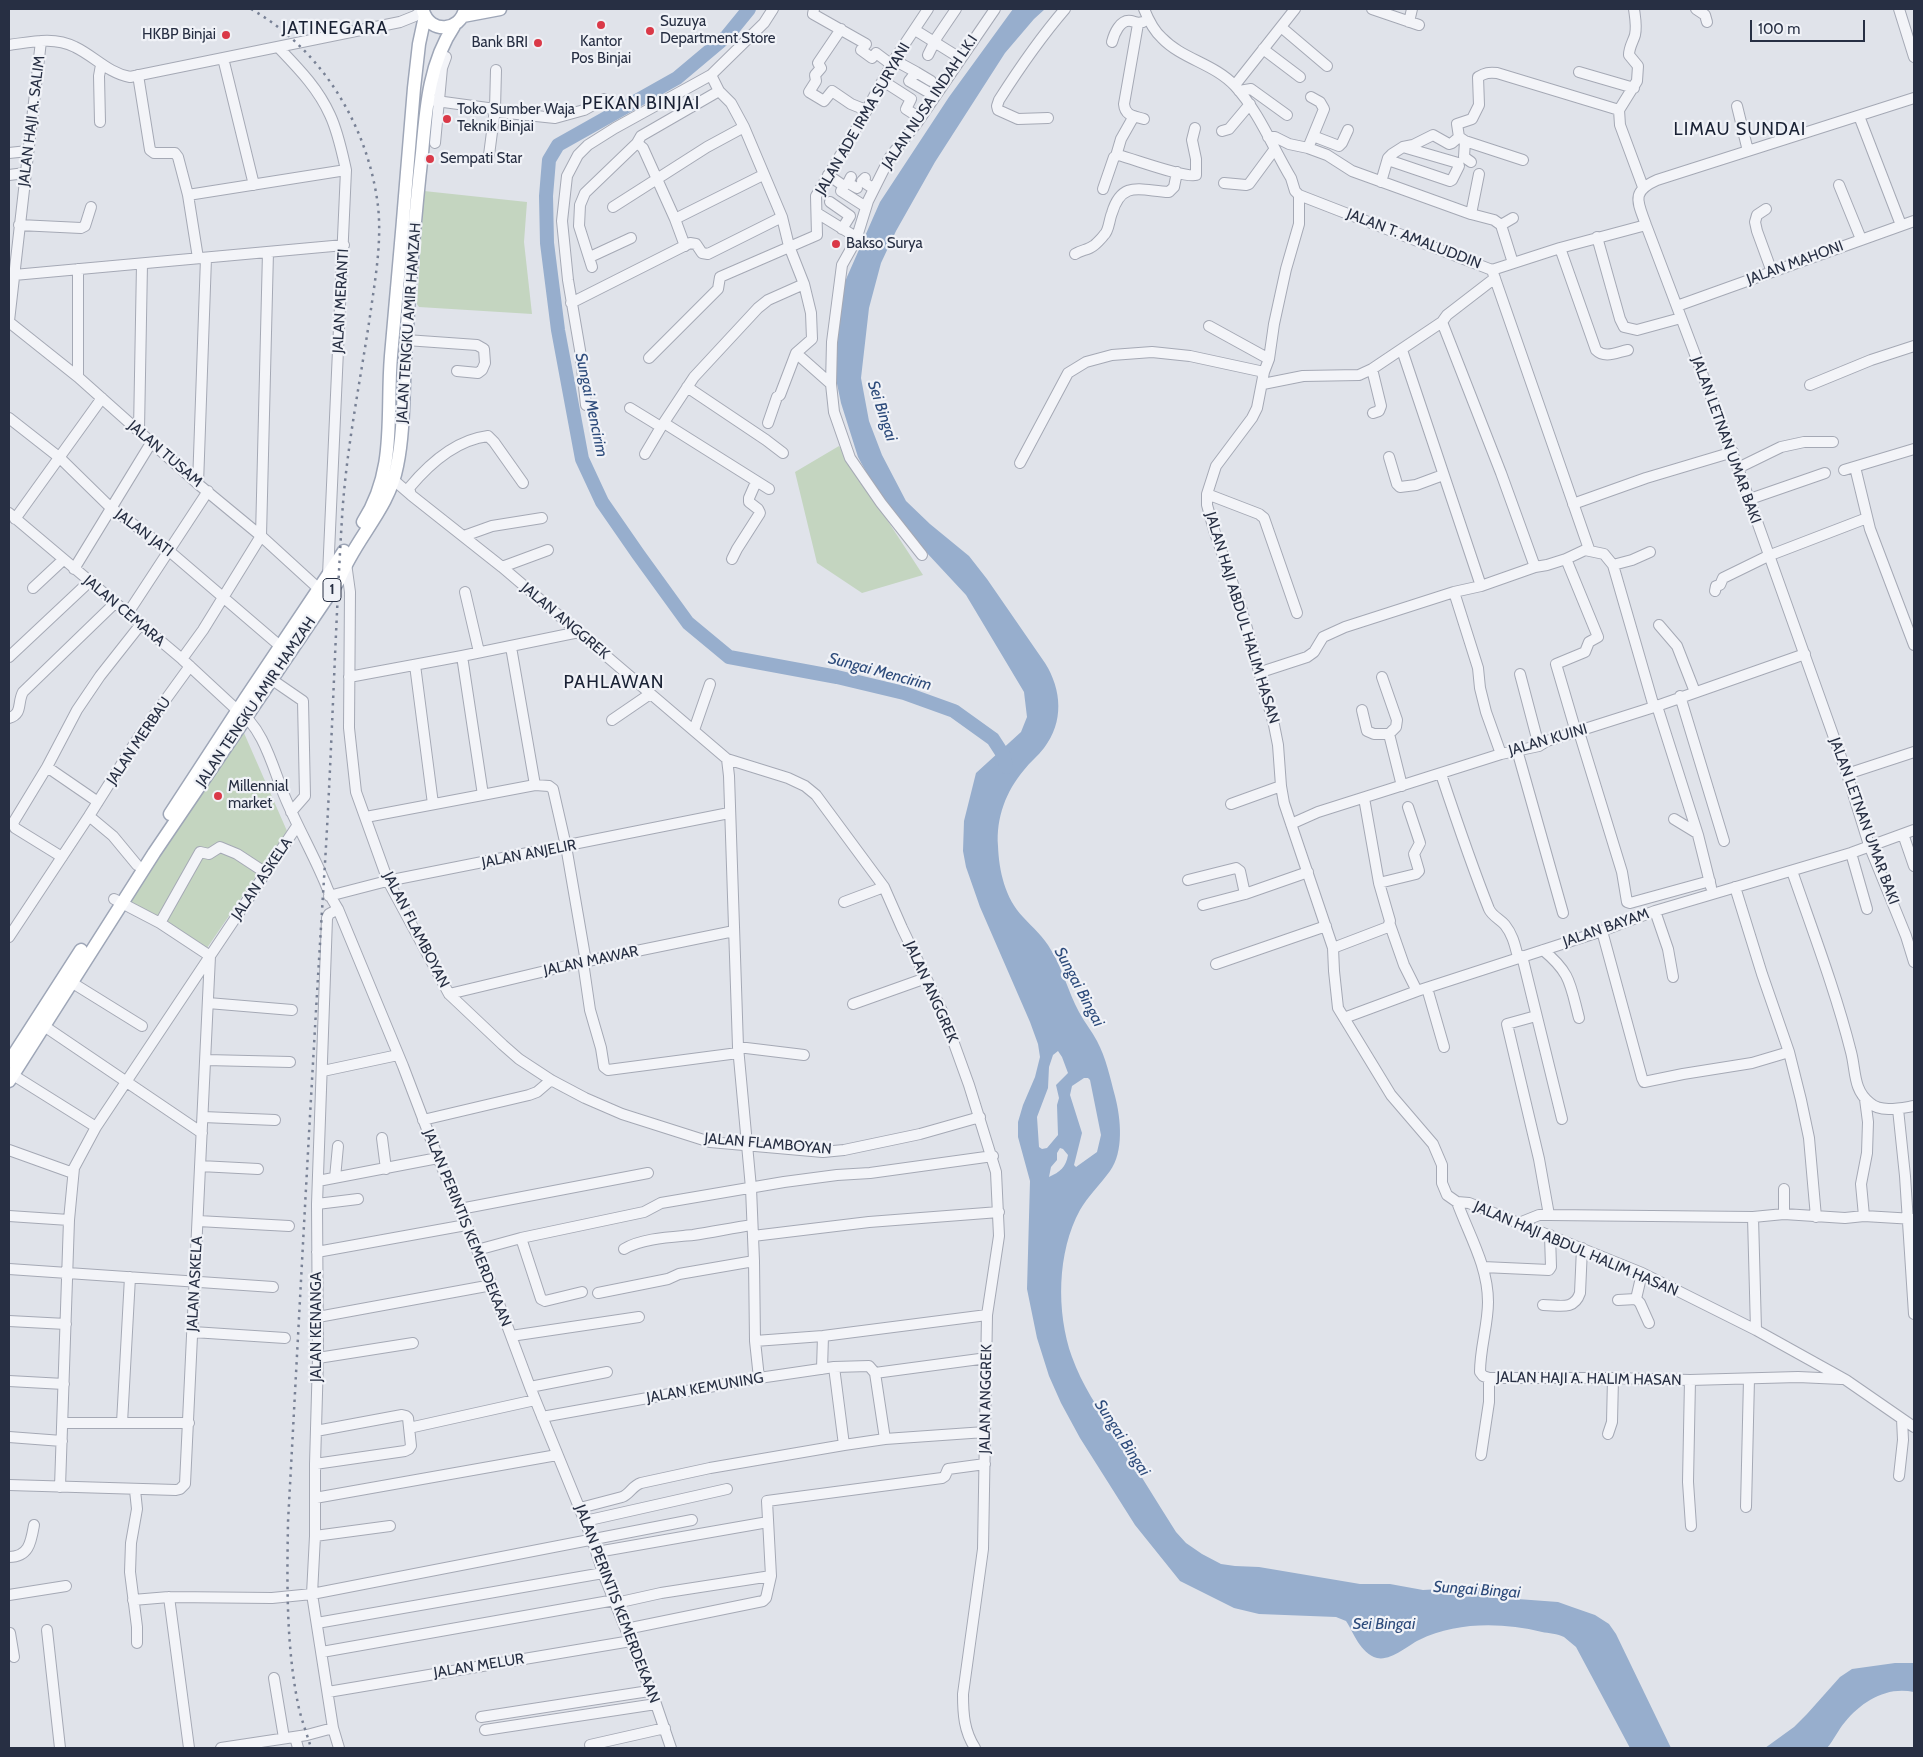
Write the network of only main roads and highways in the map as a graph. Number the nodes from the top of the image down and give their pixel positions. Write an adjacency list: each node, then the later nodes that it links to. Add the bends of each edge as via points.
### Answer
1 (500, 9): 3 (main road)
2 (423, 12): 4 (main road, via 437,27); 5 (main road, JALAN TENGKU AMIR HAMZAH / 1)
3 (464, 12): 4 (main road, 1)
4 (454, 26): 6 (main road, JALAN TENGKU AMIR HAMZAH / 1, via 436,59 434,100)
5 (410, 134): 6 (main road); 7 (main road, JALAN TENGKU AMIR HAMZAH / 1, via 391,360)
6 (424, 134): 7 (main road, JALAN TENGKU AMIR HAMZAH / 1, via 414,232 401,437)
7 (390, 476): 8 (main road, JALAN TENGKU AMIR HAMZAH / 1, via 280,646); 8 (main road, JALAN TENGKU AMIR HAMZAH / 1, via 383,505 346,562 339,580 271,679)
8 (242, 713): 9 (main road, JALAN TENGKU AMIR HAMZAH / 1); 9 (main road, JALAN TENGKU AMIR HAMZAH / 1, via 137,865)
9 (118, 901): 10 (main road, JALAN TENGKU AMIR HAMZAH / 1); 11 (main road, JALAN TENGKU AMIR HAMZAH / 1)
10 (9, 1062)
11 (11, 1078)

